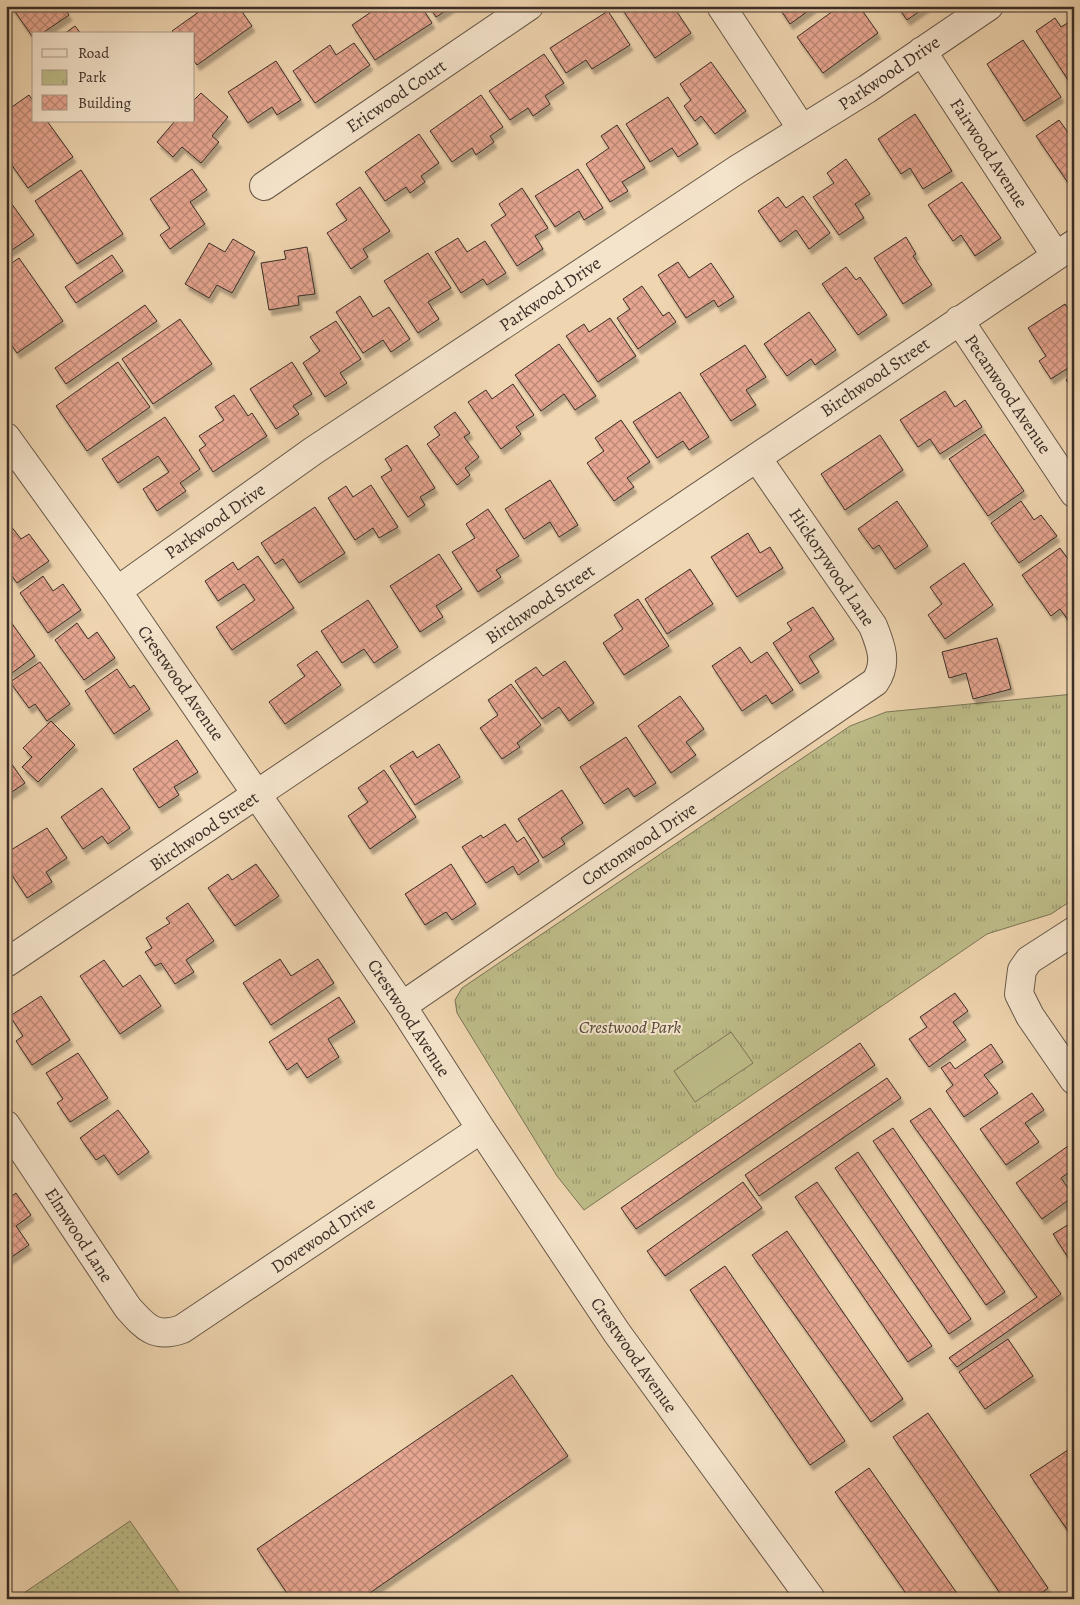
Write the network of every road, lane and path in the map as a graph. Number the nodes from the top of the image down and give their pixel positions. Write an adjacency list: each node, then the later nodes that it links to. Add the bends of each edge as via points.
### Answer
1 (529, 6): 6 (street, Ericwood Court)
2 (721, 6): 5 (street)
3 (989, 6): 4 (street, Parkwood Drive)
4 (922, 51): 5 (street, Parkwood Drive); 7 (street, Fairwood Avenue)
5 (802, 129): 12 (street, Parkwood Drive, via 314,451)
6 (264, 186)
7 (1065, 250): 8 (street, Birchwood Street)
8 (959, 320): 10 (street, Birchwood Street); 11 (street, Pecanwood Avenue)
9 (6, 437): 12 (street, Crestwood Avenue)
10 (757, 458): 13 (street, Hickorywood Lane, via 874,626 884,651 881,673); 14 (street, Birchwood Street)
11 (1074, 493)
12 (117, 591): 14 (street, Crestwood Avenue)
13 (875, 682): 17 (street, Cottonwood Drive)
14 (258, 795): 16 (street, Birchwood Street); 17 (street, Crestwood Avenue)
15 (1074, 931): 18 (street, via 1029,960 1022,970 1019,994 1030,1016)
16 (6, 964)
17 (402, 1006): 20 (street, Crestwood Avenue)
18 (1074, 1080)
19 (6, 1125): 21 (street, Elmwood Lane, via 128,1308 147,1329)
20 (481, 1129): 21 (street, Dovewood Drive, via 182,1329); 22 (street, Crestwood Avenue, via 617,1333)
21 (162, 1333)
22 (812, 1599)

